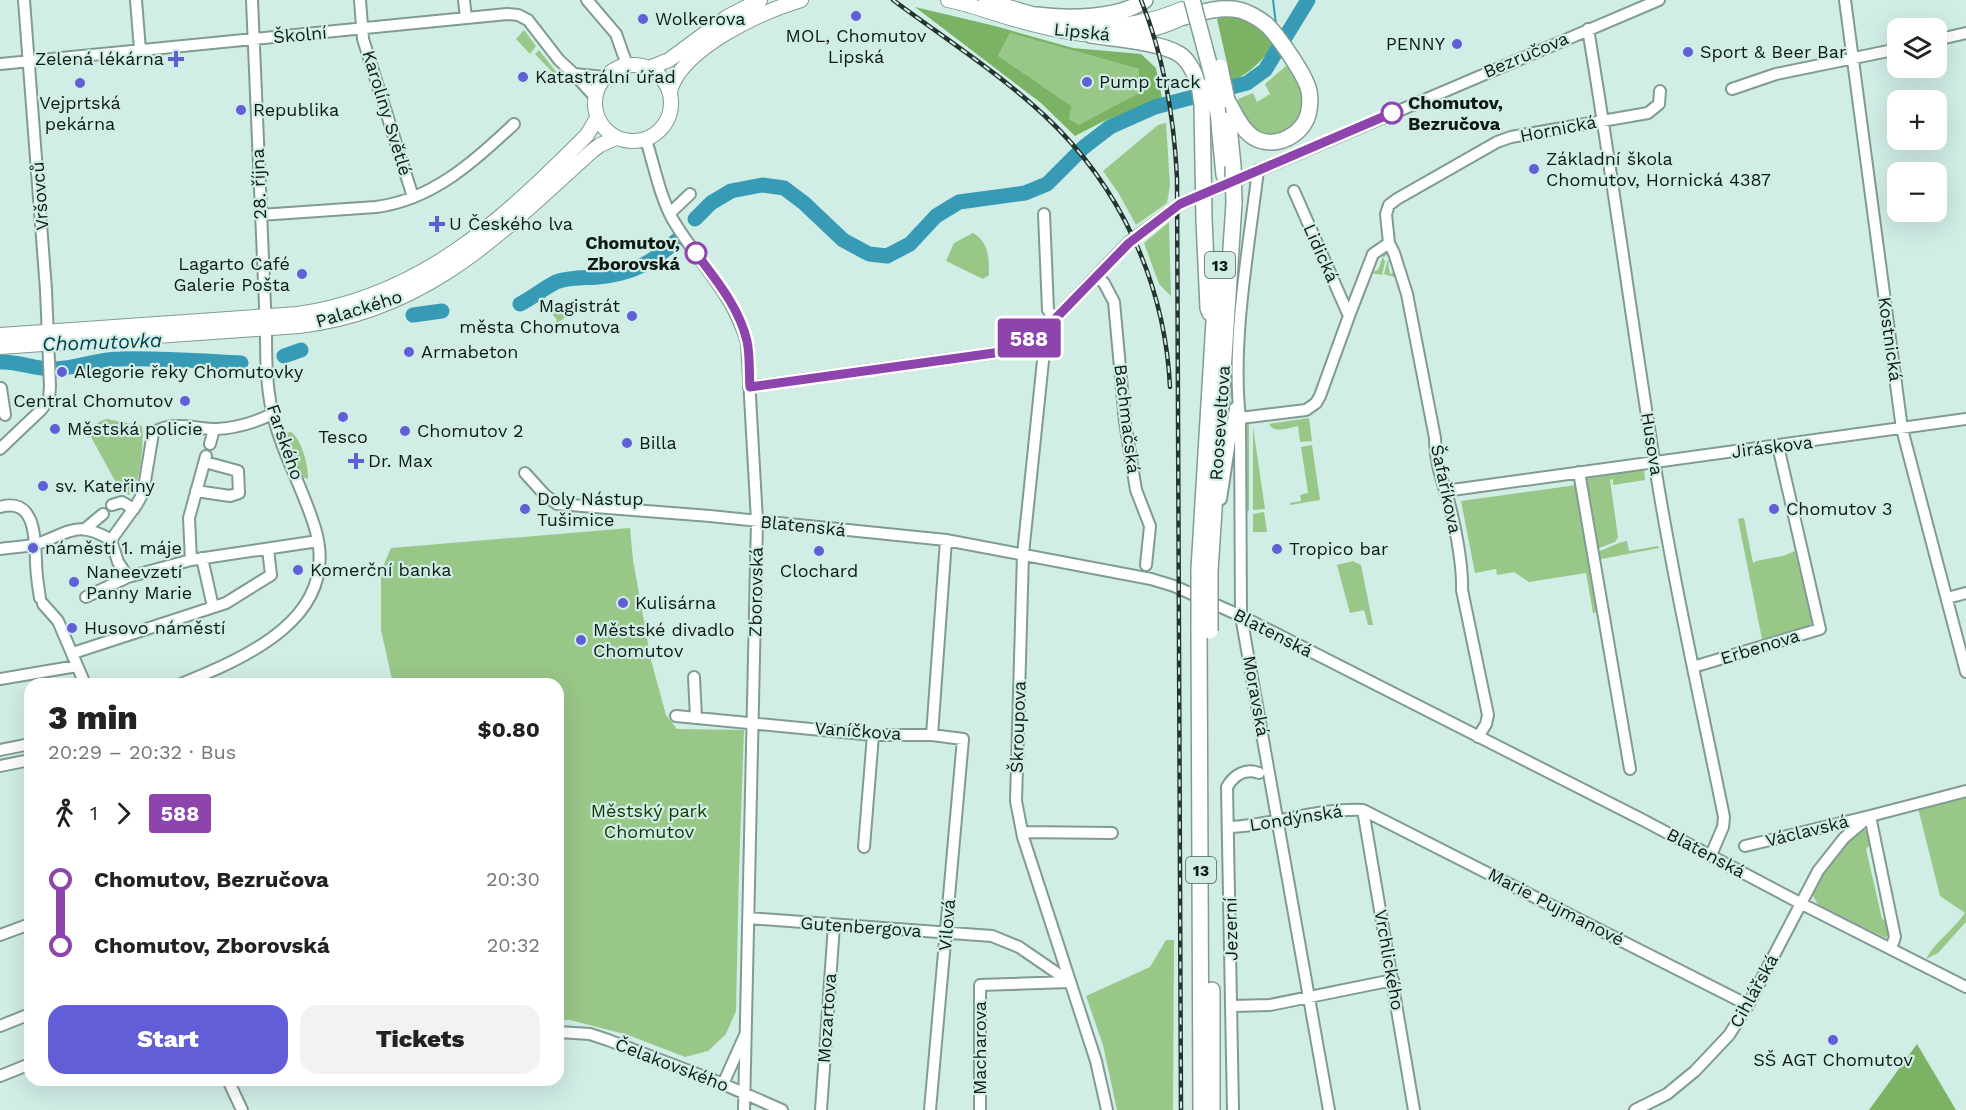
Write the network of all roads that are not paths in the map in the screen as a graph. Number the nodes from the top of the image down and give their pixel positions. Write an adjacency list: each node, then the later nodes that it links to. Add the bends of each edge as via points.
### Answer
1 (24, 0): 29 (street, Vršovců)
2 (136, 0): 26 (street)
3 (252, 0): 25 (street, 28. října)
4 (360, 0): 20 (street, Karolíny Světlé)
5 (464, 0): 19 (street)
6 (587, 0): 31 (street, via 616,34)
7 (760, 0): 32 (main road, via 727,16 664,63)
8 (801, 0): 36 (main road, via 752,20 710,45 677,74)
9 (948, 0): 23 (main road, Lipská, via 1050,29)
10 (986, 0): 17 (main road, Lipská)
11 (1145, 0): 17 (highway, via 1107,14 1059,18)
12 (1192, 0): 45 (highway, 13, bridge, via 1212,75)
13 (1200, 0): 17 (main road, Lipská, via 1153,20 1114,26 1067,23); 39 (highway, 13, bridge)
14 (1213, 0): 18 (street, Lipská)
15 (1659, 0): 21 (street, Bezručova)
16 (1845, 0): 28 (street, Kostnická)
17 (1036, 15)
18 (1184, 17): 23 (main road, Lipská, via 1138,33); 39 (highway, via 1223,9 1240,10 1265,24 1288,53 1309,91 1308,115 1301,130 1281,141 1252,136)
19 (466, 18): 20 (street, Školní); 33 (street, Školní, via 507,14 528,20)
20 (363, 29): 25 (street, Školní); 49 (street, Karolíny Světlé)
21 (1588, 29): 41 (street, Husova); 46 (street, Bezručova)
22 (1966, 33): 24 (street)
23 (1091, 35): 58 (highway, bridge, via 1180,54 1199,85 1208,308)
24 (1947, 37)
25 (254, 39): 26 (street, Školní); 53 (street, 28. října)
26 (140, 50): 29 (street, Školní)
27 (1887, 51): 28 (street)
28 (1852, 58): 35 (street, via 1776,74); 72 (street, Kostnická)
29 (30, 61): 30 (street, Školní); 62 (street, Vršovců)
30 (0, 64)
31 (627, 65): 32 (main road); 34 (main road)
32 (649, 68): 36 (main road)
33 (574, 74): 34 (street); 38 (street, Školní)
34 (605, 77): 38 (main road)
35 (1731, 89)
36 (670, 91): 44 (main road, via 670,115 657,134)
37 (1660, 91): 41 (street, Hornická, via 1659,104 1648,113)
38 (595, 98): 40 (main road)
39 (1227, 100): 45 (highway, 13)
40 (597, 118): 43 (main road); 59 (main road, Palackého, via 587,135 499,219 435,265 351,302)
41 (1604, 120): 54 (street, Hornická, via 1510,137 1415,187 1389,205); 77 (street, Husova)
42 (514, 123): 49 (street, Karolíny Světlé, via 481,155 432,190)
43 (616, 138): 44 (main road); 59 (main road, Palackého, via 592,151 489,244 434,281 391,302 316,324)
44 (646, 140): 51 (street, Zborovská)
45 (1229, 170): 50 (highway, 13, bridge)
46 (1258, 170): 55 (street, Bezručova, via 1195,196 1165,214); 66 (street, Moravská)
47 (1294, 191): 56 (street, Lidická)
48 (690, 194): 51 (street)
49 (413, 197): 53 (street, Karolíny Světlé, via 376,207)
50 (1229, 206): 58 (highway, 13); 97 (highway, Rooseveltova / 13, via 1228,286)
51 (670, 213): 64 (street, Zborovská, via 724,290 742,323)
52 (1044, 214): 57 (street, via 1048,310)
53 (260, 215): 59 (street, 28. října)
54 (1389, 243): 56 (street, via 1373,254); 81 (street, Šafaříkova, via 1407,294)
55 (1096, 276): 57 (street, Bezručova); 96 (street, Bachmačská, via 1114,302 1125,422 1136,490 1150,526)
56 (1349, 316): 69 (street, via 1316,403 1300,411)
57 (1055, 319): 60 (street, Bezručova)
58 (1214, 321): 97 (highway, 13)
59 (266, 323): 62 (main road, Palackého); 68 (street, Farského, via 266,379)
60 (1039, 332): 64 (street, Bezručova, via 994,353); 94 (street, Škroupova, via 1044,351)
61 (0, 335): 62 (main road, Palackého)
62 (49, 344): 63 (main road, Palackého); 73 (street, Vršovců, via 49,399)
63 (0, 347)
64 (750, 387): 86 (street, Zborovská)
65 (1, 388): 67 (street)
66 (1237, 393): 69 (street, Moravská); 97 (street, Rooseveltova)
67 (2, 414): 73 (street)
68 (272, 414): 71 (street, via 231,428); 91 (street, Farského)
69 (1240, 418): 103 (street, Moravská)
70 (1966, 419): 72 (street, Jiráskova)
71 (214, 429): 74 (street); 84 (street, via 163,427 153,433 147,481)
72 (1902, 429): 75 (street, Jiráskova); 101 (street, Kostnická)
73 (16, 432): 76 (street, Vršovců)
74 (210, 444)
75 (1778, 446): 77 (street, Jiráskova); 107 (street, Erbenova, via 1820,629)
76 (0, 448)
77 (1654, 462): 78 (street, Jiráskova); 107 (street, Husova)
78 (1579, 472): 81 (street, Jiráskova); 124 (street)
79 (525, 473): 86 (street, Blatenská, via 557,504)
80 (196, 491): 80 (street, via 230,496 239,493 238,471 206,459); 95 (street, via 189,518)
81 (1445, 491): 118 (street, Šafaříkova, via 1488,715)
82 (112, 505): 84 (street, via 122,502)
83 (0, 507): 90 (street, via 10,504 22,509 29,517)
84 (134, 509): 88 (street)
85 (103, 514): 87 (street)
86 (757, 521): 89 (street, Blatenská); 115 (street, Zborovská)
87 (85, 529): 88 (street); 90 (street, via 69,529)
88 (111, 540): 98 (street)
89 (946, 540): 94 (street, Blatenská); 117 (street)
90 (36, 544): 92 (street); 105 (street, via 42,601 58,621)
91 (319, 546): 93 (street); 111 (street, via 319,567 312,591 289,625 242,657)
92 (0, 549)
93 (268, 549): 95 (street); 102 (street, via 271,575)
94 (1023, 554): 103 (street, Blatenská, via 1151,579); 131 (street, Škroupova, via 1016,801)
95 (197, 559): 98 (street); 102 (street)
96 (1146, 565)
97 (1207, 567): 104 (highway, 13, bridge)
98 (128, 577): 100 (street)
99 (1966, 593): 101 (street)
100 (86, 597)
101 (1947, 598): 108 (street, Kostnická)
102 (213, 607): 105 (street)
103 (1241, 616): 118 (street, Blatenská); 129 (street, Moravská)
104 (1204, 630): 165 (highway, 13); 166 (highway, 13)
105 (73, 653): 106 (street)
106 (77, 666): 110 (street); 112 (street)
107 (1693, 667): 135 (street, Husova, via 1724,817)
108 (1966, 672)
109 (694, 677): 114 (street)
110 (82, 678)
111 (195, 678)
112 (0, 679)
113 (676, 716): 114 (street, Vaníčkova)
114 (696, 718): 115 (street, Vaníčkova)
115 (754, 722): 116 (street, Vaníčkova); 137 (street, Zborovská)
116 (873, 735): 117 (street, Vaníčkova); 134 (street)
117 (932, 735): 119 (street, Vaníčkova)
118 (1478, 737): 135 (street, Blatenská)
119 (963, 739): 140 (street, Vilová)
120 (24, 745): 121 (street)
121 (0, 750)
122 (24, 761): 123 (street)
123 (0, 766)
124 (1630, 769)
125 (1259, 773): 130 (street, Jezerní, via 1241,773 1227,787)
126 (1966, 791): 128 (street, Václavská)
127 (1363, 810): 129 (street, Londýnská, via 1345,809); 143 (street, Vrchlického); 147 (street, Marie Pujmanové)
128 (1870, 816): 133 (street, Václavská); 136 (street, Václavská, via 1844,838 1818,871); 142 (street, via 1895,937)
129 (1279, 822): 130 (street, Londýnská); 146 (street, Moravská)
130 (1230, 827): 148 (street, Jezerní)
131 (1023, 832): 132 (street); 144 (street, Škroupova)
132 (1112, 833)
133 (1745, 846)
134 (864, 847)
135 (1711, 855): 136 (street, Blatenská)
136 (1800, 903): 142 (street, Blatenská); 147 (street, Cihlářská)
137 (748, 918): 138 (street, Gutenbergova); 152 (street, Zborovská)
138 (834, 925): 140 (street, Gutenbergova); 161 (street, Mozartova)
139 (24, 926): 141 (street)
140 (947, 933): 144 (street, Gutenbergova, via 992,936 1019,947); 162 (street, Vilová)
141 (0, 935)
142 (1891, 948): 145 (street, Blatenská)
143 (1393, 980): 146 (street); 169 (street, Vrchlického)
144 (1070, 981): 163 (street, Macharova, via 980,985); 164 (street, Škroupova)
145 (1966, 987)
146 (1311, 997): 148 (street, via 1270,1005); 168 (street, Moravská)
147 (1748, 1005): 170 (street, Cihlářská, via 1729,1035 1695,1071 1667,1094)
148 (1232, 1006): 167 (street, Jezerní)
149 (24, 1016): 150 (street)
150 (0, 1026)
151 (564, 1032): 155 (street, Čelakovského, via 590,1034)
152 (745, 1035): 155 (street, Zborovská); 157 (street, Zborovská)
153 (24, 1066): 154 (street)
154 (0, 1076)
155 (723, 1084): 157 (street, Čelakovského)
156 (231, 1086): 158 (street)
157 (745, 1093): 159 (street, Zborovská); 160 (street, Čelakovského)
158 (242, 1110)
159 (744, 1110)
160 (782, 1110)
161 (821, 1110)
162 (930, 1110)
163 (980, 1110)
164 (1107, 1110)
165 (1201, 1110)
166 (1212, 1110)
167 (1233, 1110)
168 (1329, 1110)
169 (1414, 1110)
170 (1635, 1110)

